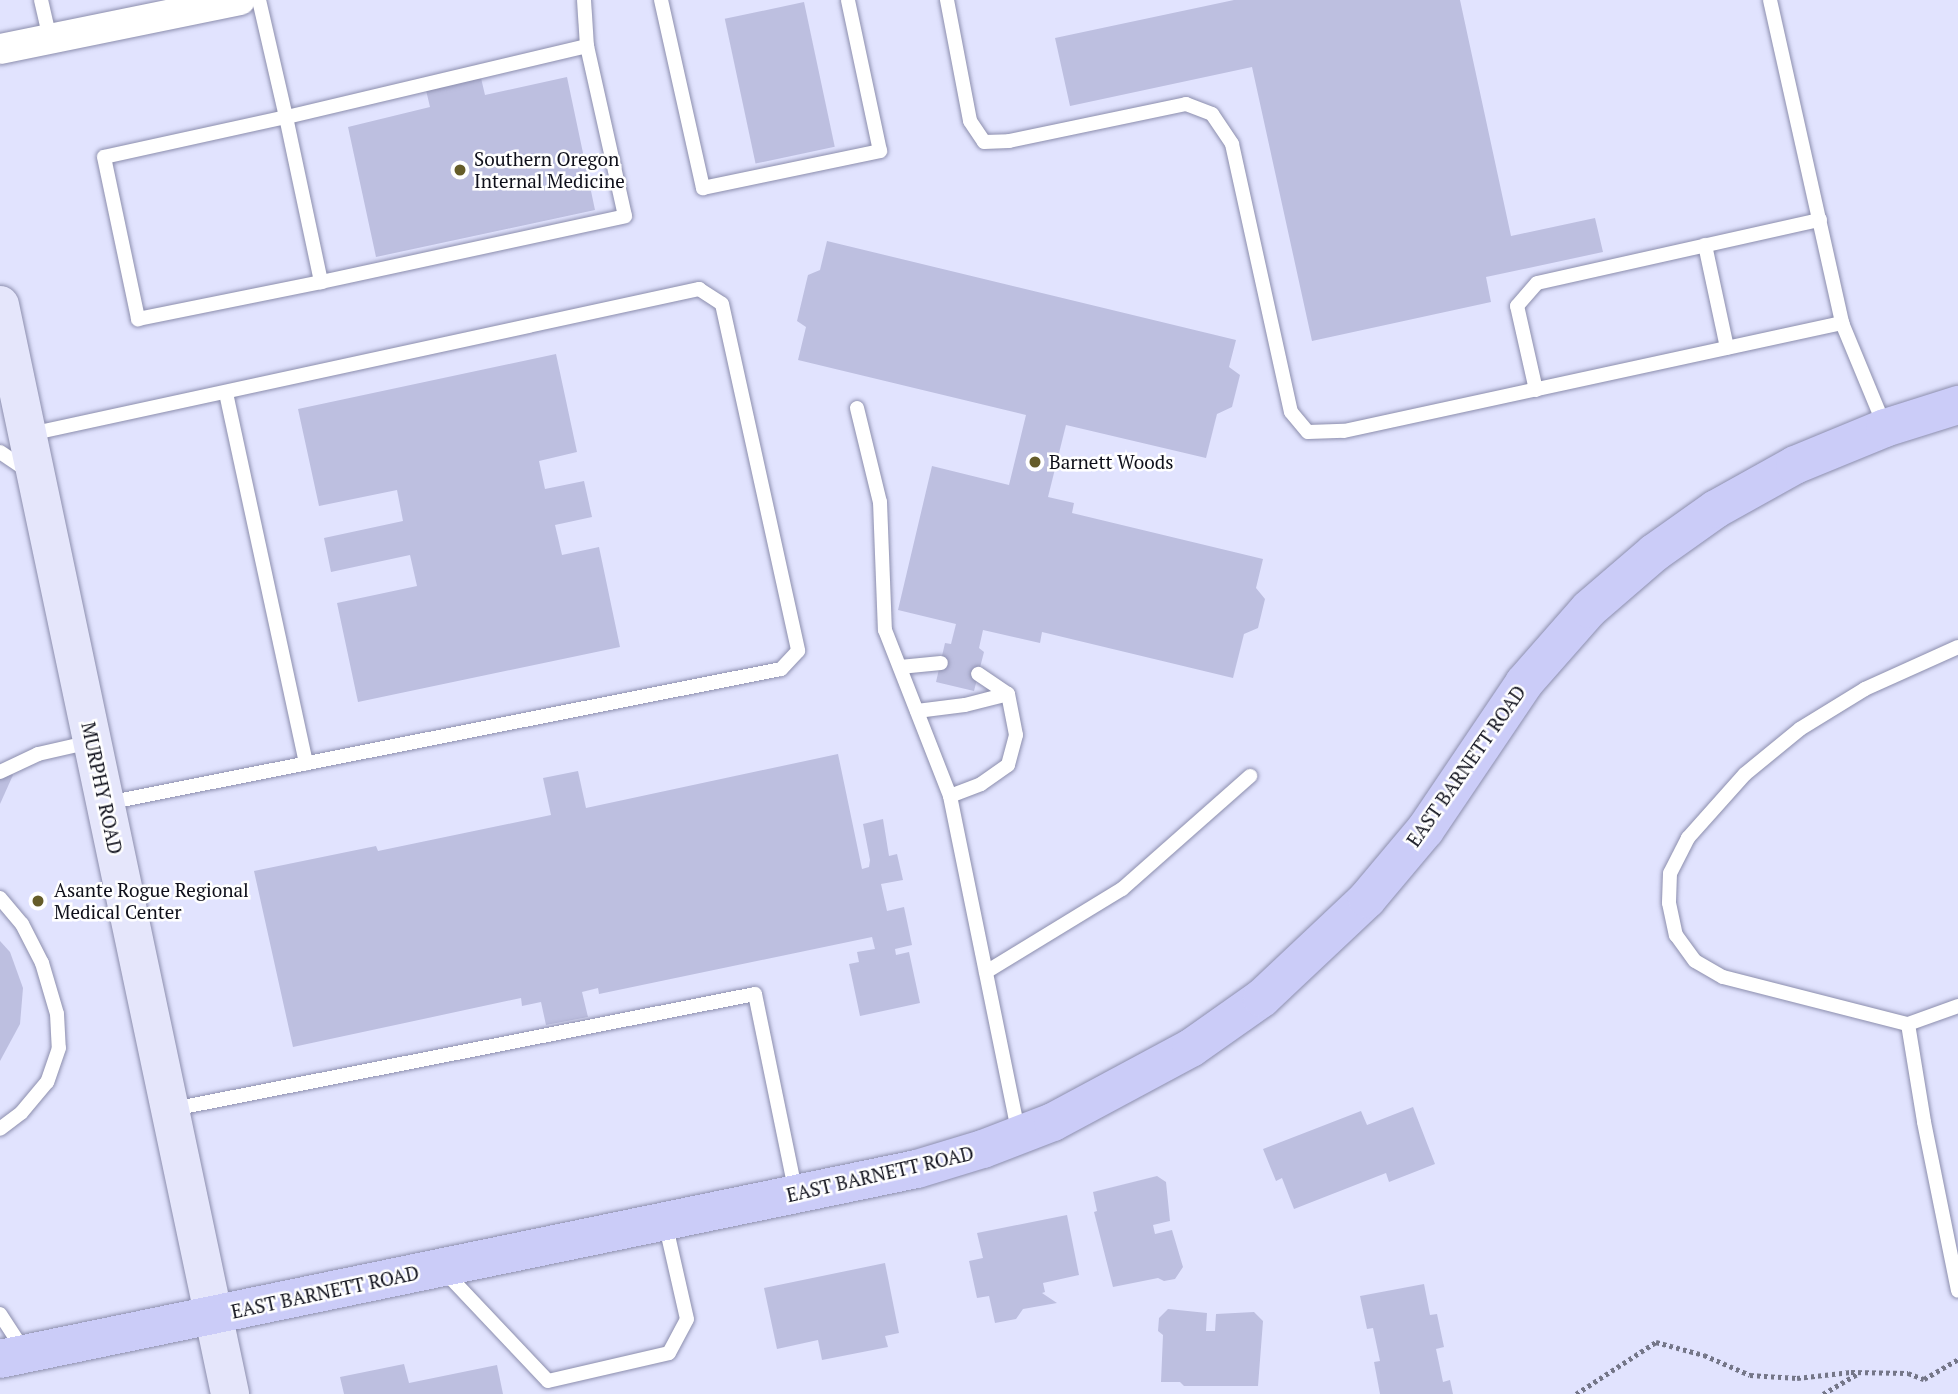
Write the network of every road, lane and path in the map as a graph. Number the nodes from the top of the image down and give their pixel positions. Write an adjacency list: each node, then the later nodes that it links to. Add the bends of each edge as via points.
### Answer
1 (41, 0): 10 (lane)
2 (240, 0): 9 (street)
3 (259, 0): 13 (lane)
4 (584, 0): 11 (lane)
5 (661, 0): 6 (lane, via 703,188 880,151)
6 (848, 0)
7 (947, 0): 20 (lane, via 970,121 984,142 1009,141 1186,104 1212,114 1232,144 1291,412 1308,432 1344,431)
8 (1770, 0): 14 (lane)
9 (162, 8): 10 (street)
10 (50, 39): 12 (street)
11 (587, 46): 13 (lane); 16 (lane, via 625,216)
12 (0, 49)
13 (286, 117): 16 (lane); 16 (lane, via 104,157 138,319)
14 (1820, 220): 15 (lane); 18 (lane)
15 (1705, 245): 19 (lane); 20 (lane, via 1537,283 1517,306)
16 (321, 282)
17 (0, 305): 25 (street, MURPHY ROAD)
18 (1842, 323): 19 (lane); 24 (lane)
19 (1727, 348): 20 (lane)
20 (1536, 390)
21 (226, 393): 25 (lane); 33 (lane); 33 (lane, via 699,289 722,304 798,651 781,669)
22 (1958, 405): 24 (main road, EAST BARNETT ROAD)
23 (857, 408): 28 (lane, via 880,502 885,630)
24 (1885, 428): 44 (main road, EAST BARNETT ROAD, via 1784,471 1716,509 1654,552 1589,609 1524,683 1425,830 1367,899 1262,998 1166,1061 1053,1122)
25 (14, 443): 32 (street, MURPHY ROAD, via 36,477)
26 (1958, 647): 41 (lane, via 1865,689 1800,729 1708,812 1670,873 1669,903 1676,935 1695,961 1723,977 1763,989)
27 (941, 663): 28 (lane)
28 (900, 667): 31 (lane)
29 (978, 674): 30 (lane)
30 (1008, 694): 31 (lane); 36 (lane, via 1016,735 1008,765 981,784)
31 (917, 711): 36 (lane)
32 (93, 742): 34 (lane, via 38,754); 37 (street, MURPHY ROAD)
33 (306, 763): 37 (lane)
34 (0, 772)
35 (1250, 776): 39 (lane, via 1122,889)
36 (950, 796): 39 (lane)
37 (106, 803): 42 (street, MURPHY ROAD)
38 (0, 898): 43 (lane, via 22,924 42,963 57,1014 59,1048 47,1082 21,1113)
39 (986, 972): 44 (lane)
40 (1958, 1006): 41 (lane)
41 (1908, 1024): 48 (lane)
42 (170, 1109): 45 (lane, via 755,994); 50 (street, MURPHY ROAD)
43 (0, 1129)
44 (1019, 1135): 45 (main road, EAST BARNETT ROAD, via 917,1169)
45 (796, 1194): 46 (main road, EAST BARNETT ROAD)
46 (665, 1222): 47 (main road, EAST BARNETT ROAD); 47 (lane, via 687,1320 669,1353 548,1381)
47 (441, 1268): 50 (main road, EAST BARNETT ROAD)
48 (1958, 1291)
49 (0, 1314): 51 (lane)
50 (213, 1315): 51 (main road, EAST BARNETT ROAD); 54 (street, MURPHY ROAD)
51 (13, 1357)
52 (1958, 1359): 53 (path, via 1924,1379 1908,1373)
53 (1860, 1372): 55 (path, via 1797,1378 1750,1375 1704,1355 1656,1342); 56 (path)
54 (230, 1394)
55 (1576, 1394)
56 (1823, 1394)

